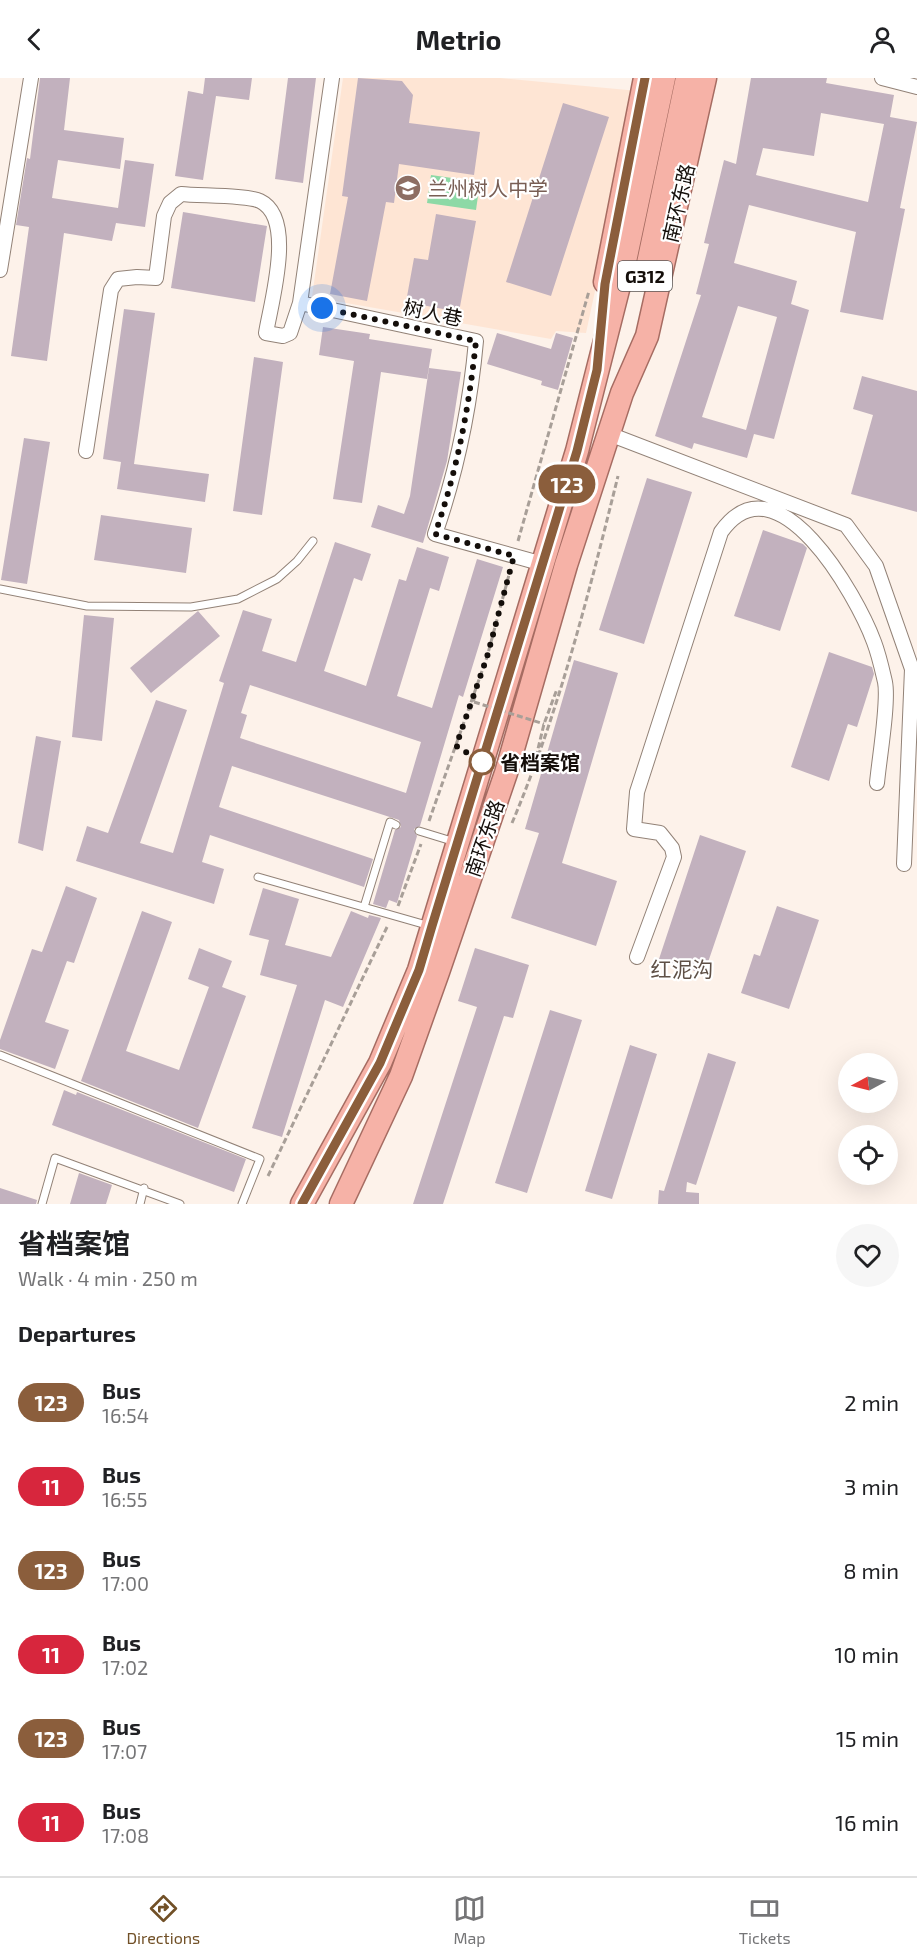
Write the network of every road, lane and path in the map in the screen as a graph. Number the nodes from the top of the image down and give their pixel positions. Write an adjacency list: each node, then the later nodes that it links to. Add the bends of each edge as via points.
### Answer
1 (31, 78): 9 (street)
2 (332, 78): 11 (street)
3 (645, 78): 12 (highway, via 605,284)
4 (664, 78): 12 (highway, 南环东路 / G312)
5 (687, 78): 13 (highway, 南环东路 / G312)
6 (705, 78): 13 (highway, 南环东路 / G312, via 647,336)
7 (882, 78): 8 (street)
8 (913, 84)
9 (0, 270)
10 (590, 285): 18 (path)
11 (300, 303): 15 (street, via 291,333 266,333 280,245 279,228 270,209 259,201 181,194 170,202 164,216 156,278 118,279 111,290); 18 (street, 树人巷, via 476,341 471,396 460,448 435,534)
12 (597, 370): 19 (highway, 南环东路 / G312)
13 (622, 393): 14 (highway, 南环东路 / G312)
14 (609, 434): 16 (street); 46 (highway, 南环东路 / G312, via 506,773 438,972 401,1076)
15 (86, 451)
16 (776, 506): 23 (street, via 846,525 876,566); 28 (street, via 812,539 846,587 874,642 886,685); 37 (street, via 744,512 728,521 721,531 637,792 634,829 660,833 674,857)
17 (313, 541): 20 (lane, via 277,579 237,598 191,607 87,606)
18 (514, 556): 19 (street, 树人巷); 21 (path)
19 (543, 564): 31 (highway, 南环东路 / G312)
20 (0, 589)
21 (487, 657): 24 (path); 26 (path)
22 (566, 668): 25 (path)
23 (915, 670): 32 (street)
24 (474, 702): 25 (path, bridge); 26 (path)
25 (544, 724): 27 (path)
26 (456, 746): 30 (path)
27 (531, 779)
28 (877, 783)
29 (396, 825): 34 (lane, via 390,822)
30 (422, 832): 31 (lane); 35 (path)
31 (458, 843): 36 (highway, 南环东路 / G312)
32 (904, 864)
33 (258, 877): 34 (lane)
34 (364, 907): 35 (lane)
35 (394, 915): 36 (lane); 39 (path)
36 (432, 926): 45 (highway, 南环东路 / G312, via 419,970 380,1063)
37 (637, 957)
38 (0, 1055): 44 (lane, via 260,1159)
39 (268, 1177)
40 (144, 1188): 41 (lane, via 55,1158); 42 (lane); 43 (lane)
41 (42, 1204)
42 (140, 1204)
43 (180, 1204)
44 (242, 1204)
45 (302, 1204)
46 (341, 1204)

